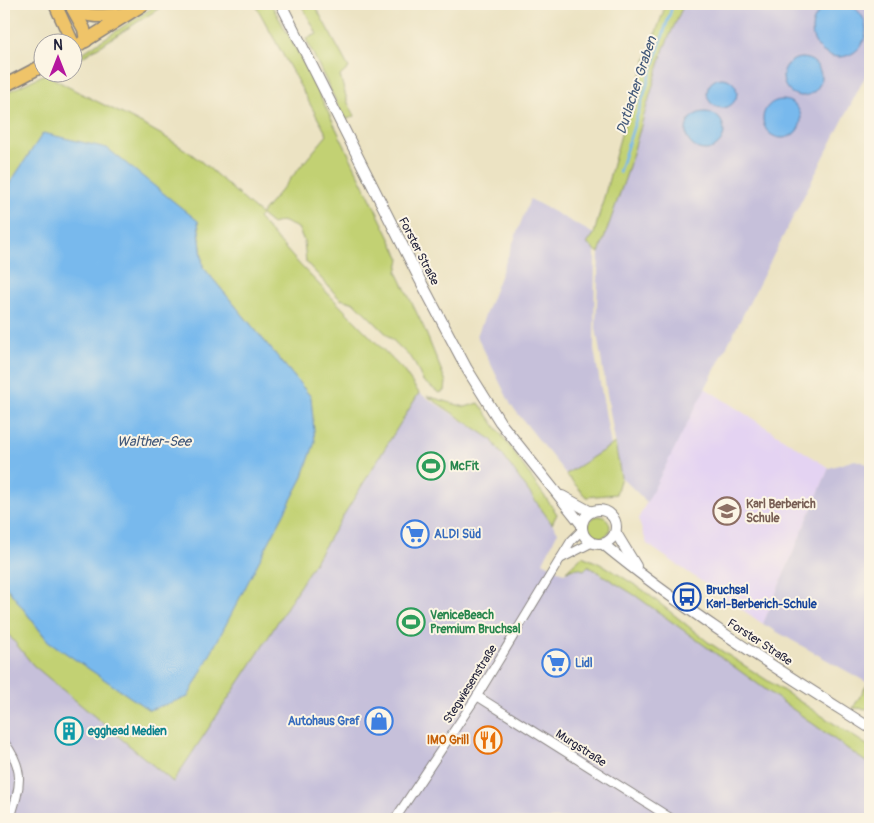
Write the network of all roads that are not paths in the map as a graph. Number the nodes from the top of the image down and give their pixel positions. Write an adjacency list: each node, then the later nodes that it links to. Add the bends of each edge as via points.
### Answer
1 (55, 4): 6 (main road)
2 (144, 4): 5 (main road)
3 (281, 4): 11 (street, Forster Straße, via 467,369 500,422)
4 (71, 6): 5 (main road, via 86,15 98,17); 7 (main road, via 84,30)
5 (129, 13): 8 (main road)
6 (70, 32)
7 (82, 35)
8 (82, 43)
9 (32, 71): 10 (main road)
10 (4, 86)
11 (559, 494): 12 (street, Forster Straße); 13 (street, Forster Straße)
12 (591, 512): 13 (street, via 585,517); 14 (street, via 609,513 615,520)
13 (582, 528): 15 (street); 17 (street, Stegwiesenstraße)
14 (616, 533): 16 (street); 18 (street, Forster Straße)
15 (591, 543): 16 (street); 17 (street)
16 (604, 544): 18 (street, Forster Straße)
17 (560, 559): 19 (street, Stegwiesenstraße)
18 (640, 570): 20 (street, Forster Straße, via 712,625)
19 (477, 696): 23 (street, Stegwiesenstraße); 24 (street, Murgstraße)
20 (869, 726)
21 (4, 742): 22 (street, via 15,757 20,774 19,792)
22 (10, 819)
23 (395, 819)
24 (672, 819)

